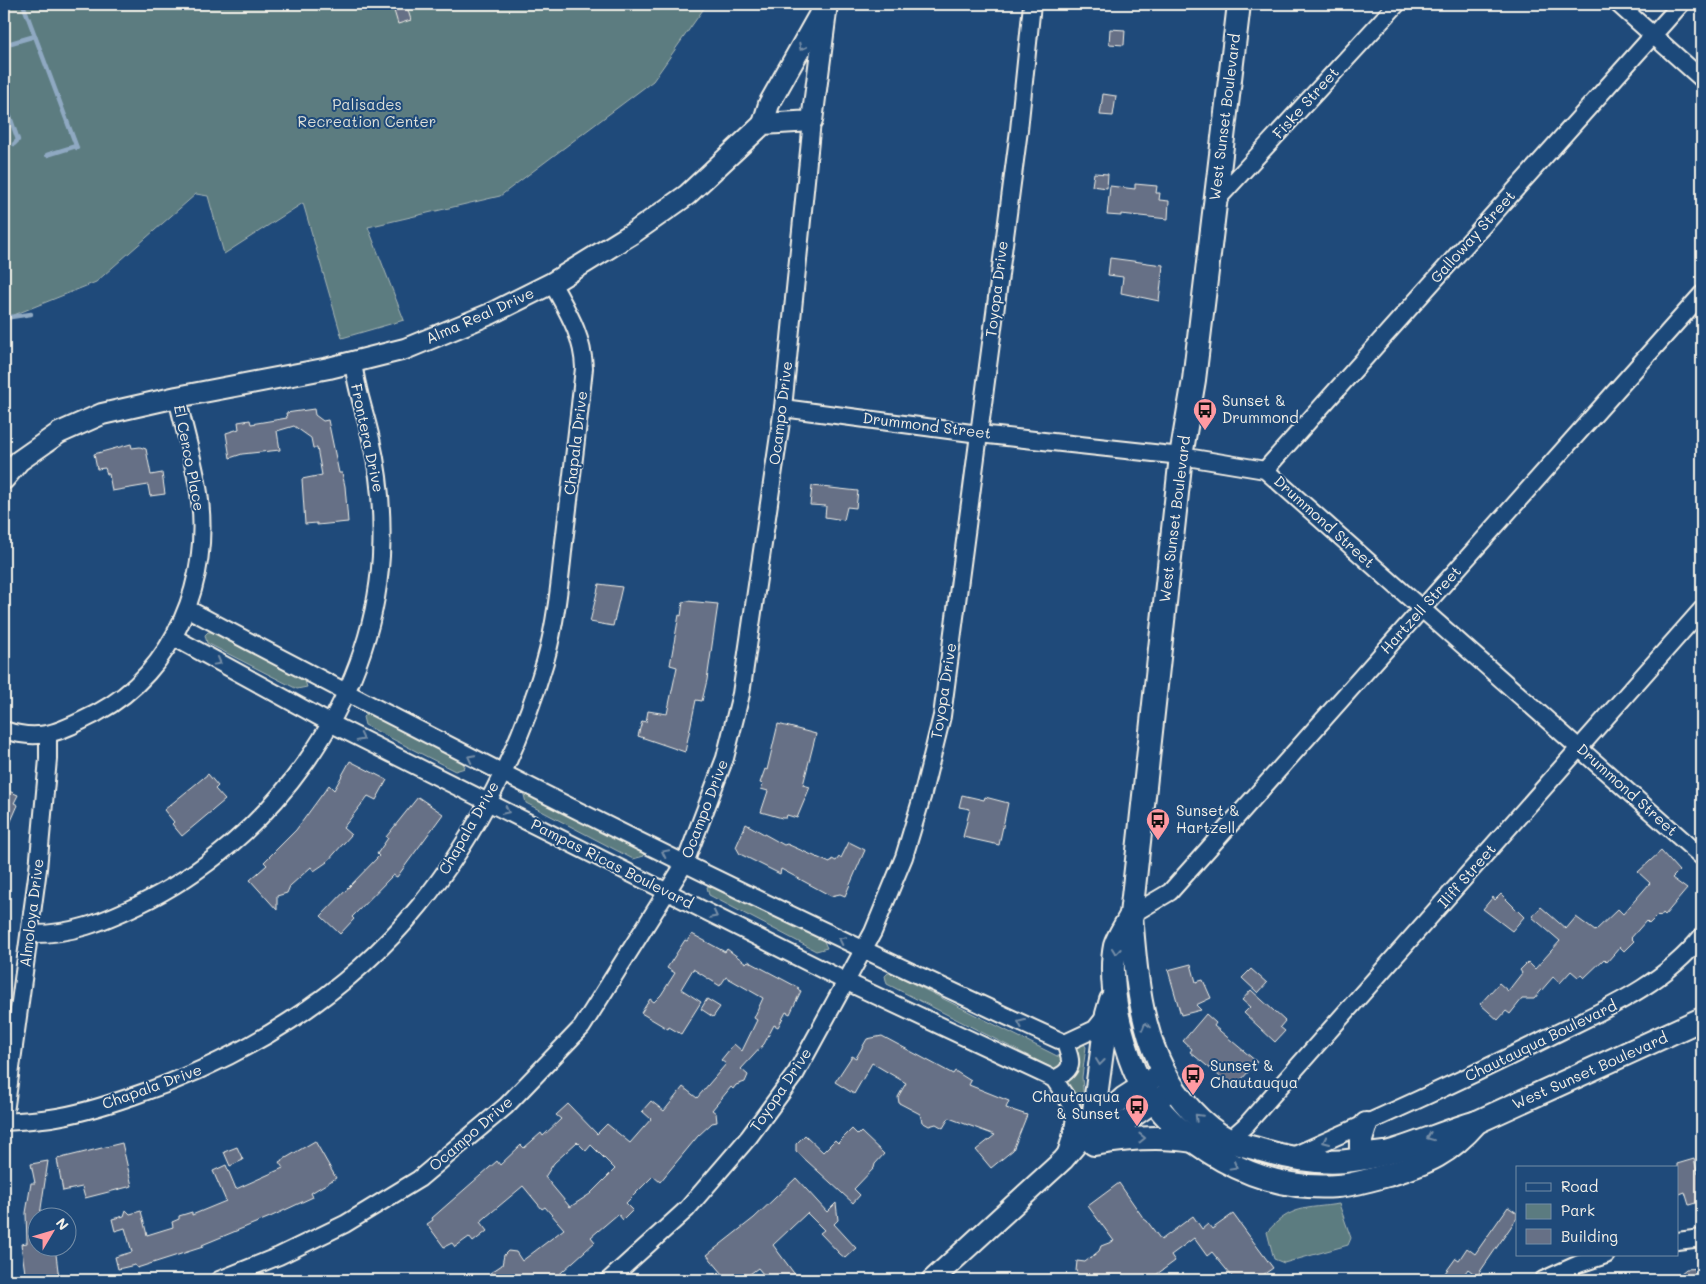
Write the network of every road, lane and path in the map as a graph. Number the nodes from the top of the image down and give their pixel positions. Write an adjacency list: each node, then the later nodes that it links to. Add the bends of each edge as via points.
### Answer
1 (826, 4): 9 (street); 10 (street, one-way to 10, via 769,104)
2 (1032, 4): 17 (street, Toyopa Drive)
3 (1239, 4): 11 (main road, West Sunset Boulevard)
4 (1397, 4): 11 (street, Fiske Street)
5 (1618, 4): 7 (street)
6 (1681, 4): 7 (street, Galloway Street)
7 (1653, 36): 8 (street); 19 (street, Galloway Street)
8 (1702, 78)
9 (812, 121): 10 (street); 16 (street, Ocampo Drive)
10 (763, 124): 12 (street, Alma Real Drive, via 687,195)
11 (1214, 203): 18 (main road, West Sunset Boulevard, via 1194,380)
12 (552, 283): 14 (street, Alma Real Drive, via 490,314 405,349); 30 (street, Chapala Drive, via 577,330 584,353 584,368 557,602 546,661 513,751)
13 (1702, 294): 22 (street, Hartzell Street)
14 (354, 361): 15 (street, Alma Real Drive); 25 (street, Frontera Drive, via 356,388 378,473 381,557 373,611)
15 (177, 397): 20 (street, Alma Real Drive, via 102,414 59,433 19,461); 21 (street, El Cerco Place, via 199,493 202,526 198,568)
16 (783, 408): 17 (street, Drummond Street); 33 (street, Ocampo Drive, via 741,694 726,758)
17 (980, 434): 18 (street, Drummond Street); 38 (street, Toyopa Drive, via 942,716 904,857)
18 (1181, 456): 19 (street, Drummond Street); 35 (main road, West Sunset Boulevard)
19 (1265, 470): 22 (street, Drummond Street)
20 (4, 480)
21 (188, 609): 24 (street, El Cerco Place); 25 (street, Pampas Ricas Boulevard)
22 (1421, 609): 29 (street, Drummond Street); 35 (street, Hartzell Street, via 1170,892)
23 (1702, 609): 29 (street, Iliff Street)
24 (175, 638): 26 (street, Pampas Ricas Boulevard, one-way to 26); 28 (street, El Cerco Place, via 136,685 120,698)
25 (346, 693): 26 (street, Frontera Drive); 30 (street, Pampas Ricas Boulevard, one-way to 25)
26 (330, 723): 31 (street, Pampas Ricas Boulevard, one-way to 31); 36 (street, Frontera Drive, via 286,790 222,853 160,894 120,913 72,931)
27 (4, 730): 28 (street)
28 (48, 736): 36 (street, Almoloya Drive)
29 (1579, 748): 32 (street, Drummond Street); 51 (street, Iliff Street, via 1246,1125)
30 (501, 774): 31 (street, Chapala Drive); 33 (street, Pampas Ricas Boulevard, one-way to 30)
31 (487, 802): 34 (street, Pampas Ricas Boulevard, one-way to 34); 47 (street, Chapala Drive, via 448,868 419,907 352,974 289,1022 246,1048 173,1082 109,1104 53,1118)
32 (1702, 857)
33 (685, 863): 34 (street, Ocampo Drive); 38 (street, Pampas Ricas Boulevard, one-way to 33)
34 (667, 891): 39 (street, Pampas Ricas Boulevard, one-way to 39); 59 (street, Ocampo Drive, via 582,1027 506,1106 419,1179 345,1224)
35 (1131, 915): 40 (main road, West Sunset Boulevard, one-way to 40, via 1116,945); 45 (main road, West Sunset Boulevard, one-way to 35, via 1145,1026)
36 (30, 934): 47 (street, Almoloya Drive)
37 (1702, 936): 49 (street, Chautauqua Boulevard, via 1670,970 1638,993)
38 (864, 952): 39 (street, Toyopa Drive); 43 (street, Pampas Ricas Boulevard, one-way to 38)
39 (847, 982): 44 (street, Pampas Ricas Boulevard); 60 (street, Toyopa Drive, via 796,1073 749,1137 687,1209)
40 (1114, 989): 41 (main road); 46 (main road, West Sunset Boulevard, via 1125,1046)
41 (1107, 1014): 43 (street, via 1095,1029); 50 (main road, one-way to 50)
42 (1702, 1019): 48 (main road, West Sunset Boulevard)
43 (1065, 1043): 44 (street, via 1071,1060 1070,1068)
44 (1054, 1079): 55 (street, Pampas Ricas Boulevard, via 1075,1113 1076,1124)
45 (1168, 1080): 46 (street); 51 (main road, West Sunset Boulevard, one-way to 45, via 1202,1122)
46 (1149, 1094): 50 (street, via 1124,1096); 52 (main road, West Sunset Boulevard)
47 (4, 1121)
48 (1477, 1122): 52 (main road, West Sunset Boulevard, one-way to 48, via 1240,1170 1293,1184 1337,1186 1421,1165 1458,1143); 53 (main road, West Sunset Boulevard, one-way to 53)
49 (1366, 1124): 53 (main road, via 1361,1148 1368,1155); 54 (street, Chautauqua Boulevard, one-way to 54)
50 (1093, 1135): 52 (main road, one-way to 52, via 1172,1137); 55 (street)
51 (1229, 1140): 54 (main road, West Sunset Boulevard)
52 (1193, 1141)
53 (1392, 1152): 54 (main road, West Sunset Boulevard, via 1354,1160 1314,1162)
54 (1287, 1158)
55 (1063, 1160): 61 (street)
56 (1702, 1238): 57 (street)
57 (1678, 1242)
58 (1603, 1256): 62 (street)
59 (219, 1280)
60 (609, 1280)
61 (932, 1280)
62 (1543, 1280)

